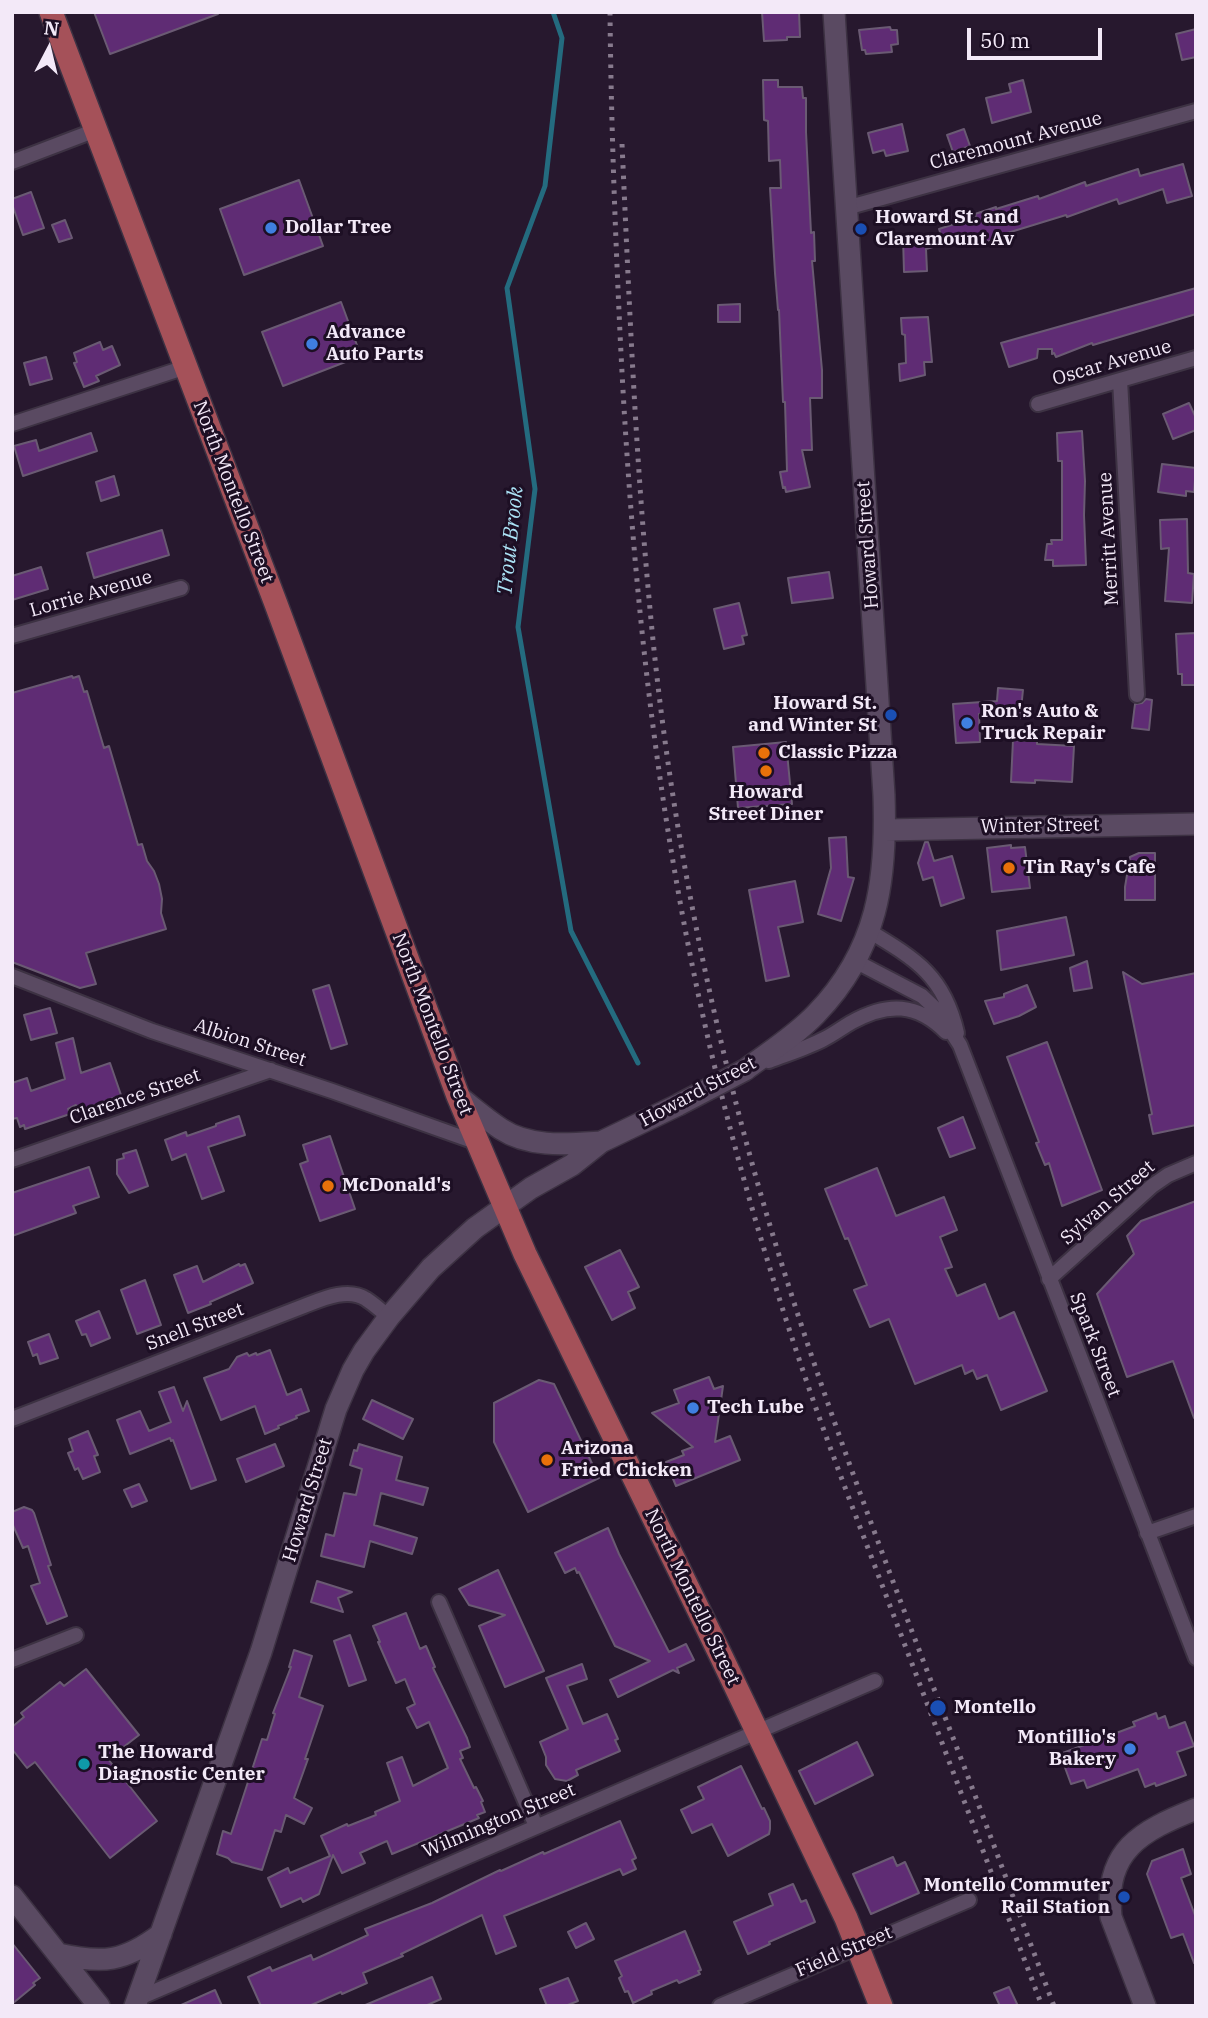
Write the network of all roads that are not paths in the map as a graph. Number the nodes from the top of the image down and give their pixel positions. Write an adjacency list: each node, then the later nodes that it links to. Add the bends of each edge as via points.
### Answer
1 (51, 12): 4 (main road, North Montello Street)
2 (834, 12): 6 (main road, Howard Street)
3 (1196, 111): 6 (street, Claremount Avenue)
4 (96, 130): 5 (street); 8 (main road, North Montello Street)
5 (12, 162)
6 (846, 208): 16 (main road, Howard Street)
7 (1196, 358): 9 (street, Oscar Avenue)
8 (186, 367): 11 (street); 23 (main road, North Montello Street)
9 (1120, 380): 10 (street, Oscar Avenue); 14 (street, Merritt Avenue)
10 (1038, 404)
11 (12, 424)
12 (181, 589): 13 (street, Lorrie Avenue)
13 (12, 636)
14 (1137, 695)
15 (1196, 824): 16 (main road, Winter Street)
16 (885, 830): 17 (main road, Howard Street, via 883,870)
17 (869, 931): 18 (main road, Howard Street); 20 (street, Spark Street, via 927,970 953,1013)
18 (855, 961): 20 (street, Spark Street, via 922,996); 22 (main road, Howard Street, via 817,1013)
19 (12, 976): 21 (street, Albion Street, via 152,1031)
20 (960, 1045): 22 (street, Spark Street, via 936,1021 919,1012 884,1009 866,1014 825,1039); 29 (street, Spark Street)
21 (271, 1070): 25 (street, Albion Street); 26 (street, Clarence Street)
22 (745, 1070): 24 (main road, Howard Street, bridge)
23 (458, 1096): 24 (main road, via 502,1130 530,1141); 25 (main road, North Montello Street)
24 (601, 1142): 28 (main road, Howard Street)
25 (478, 1143): 28 (main road, North Montello Street)
26 (12, 1160)
27 (1196, 1163): 29 (street, Sylvan Street, via 1152,1186)
28 (504, 1206): 30 (main road, Howard Street, via 438,1261); 39 (main road, North Montello Street)
29 (1049, 1279): 33 (street, Spark Street)
30 (389, 1317): 31 (street, Snell Street, via 363,1297 337,1295); 44 (main road, Howard Street, via 353,1370 336,1409 261,1652)
31 (12, 1419)
32 (1196, 1516): 33 (street)
33 (1147, 1534): 36 (street, Spark Street)
34 (439, 1602): 41 (street)
35 (76, 1635): 37 (street)
36 (1196, 1658)
37 (12, 1660)
38 (875, 1681): 39 (street, Wilmington Street)
39 (757, 1732): 41 (street, Wilmington Street); 45 (main road, North Montello Street)
40 (1196, 1809): 51 (main road, via 1161,1823 1132,1843 1111,1885 1111,1917)
41 (536, 1826): 47 (street, Wilmington Street)
42 (12, 1896): 46 (main road)
43 (969, 1900): 45 (street, Field Street)
44 (161, 1934): 46 (main road, via 135,1952 113,1958 85,1960); 47 (main road, Howard Street)
45 (858, 1946): 49 (street, Field Street); 50 (main road, North Montello Street)
46 (58, 1954): 48 (main road)
47 (137, 2002)
48 (99, 2006)
49 (720, 2006)
50 (881, 2006)
51 (1145, 2006)

